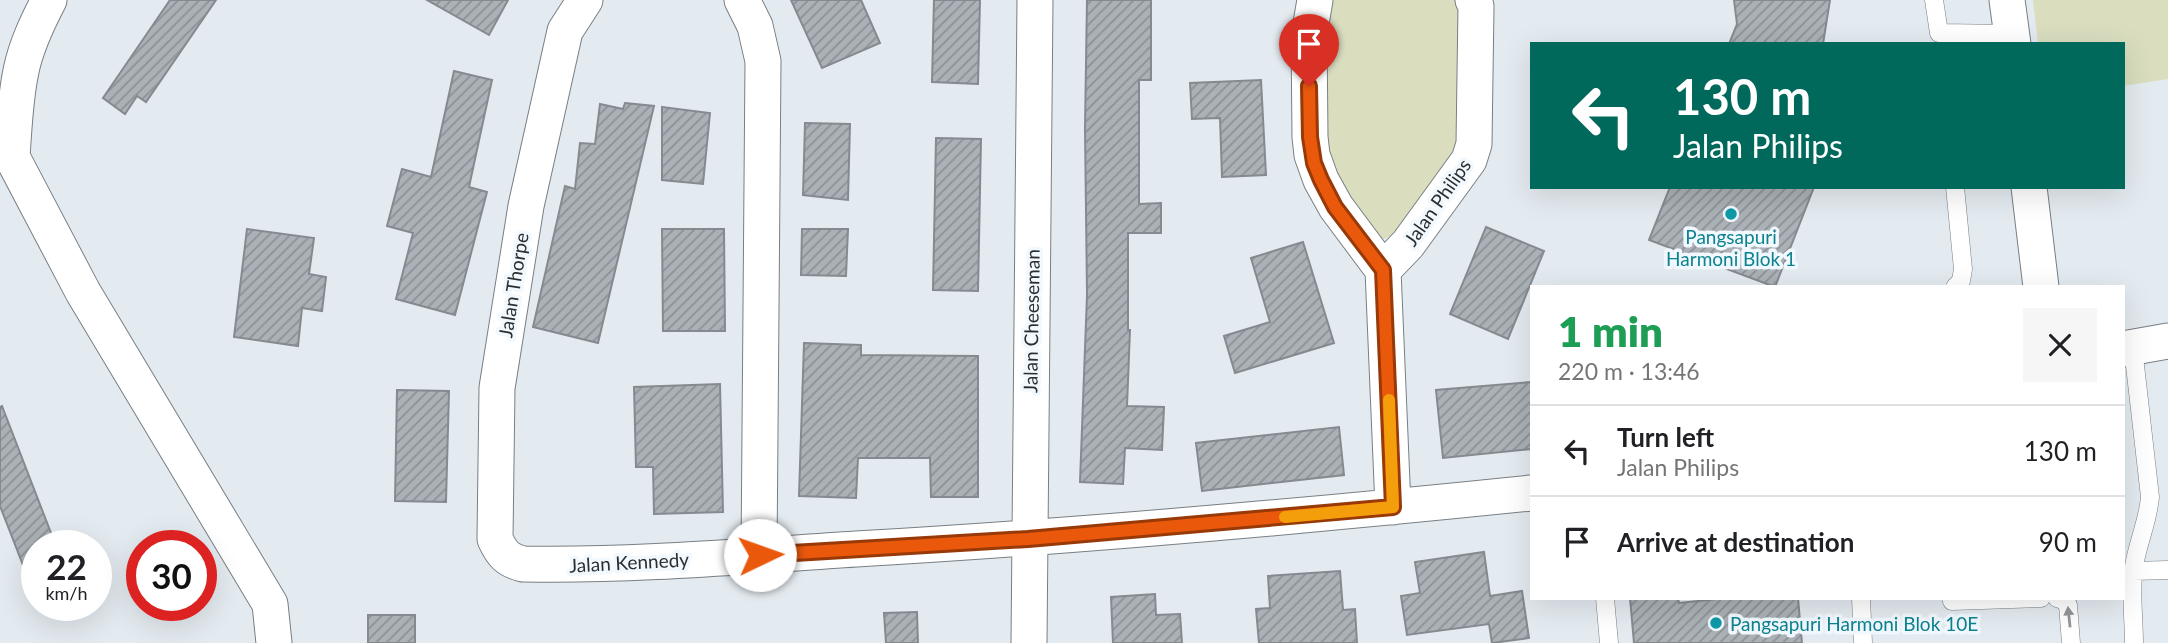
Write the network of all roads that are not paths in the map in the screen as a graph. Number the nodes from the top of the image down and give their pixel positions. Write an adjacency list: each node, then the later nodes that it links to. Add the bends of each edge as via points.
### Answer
1 (49, 0): 10 (street, via 21,69)
2 (585, 0): 22 (street, Jalan Thorpe, via 565,31 526,206 497,388 495,539 501,553)
3 (742, 0): 21 (street, via 755,26 763,61)
4 (1035, 0): 20 (street, Jalan Cheeseman)
5 (1315, 0): 13 (street, via 1308,35 1314,163 1335,207)
6 (1473, 0): 13 (street, Jalan Philips, via 1474,144 1469,160 1409,244)
7 (1934, 0): 9 (lane)
8 (2010, 26): 9 (lane)
9 (1939, 38)
10 (6, 144): 30 (street, via 83,292 270,604)
11 (1955, 189): 14 (lane, via 1963,269)
12 (2029, 189): 15 (street)
13 (1383, 270): 19 (street)
14 (1957, 285)
15 (2041, 285)
16 (2168, 341): 17 (street)
17 (2128, 349): 24 (lane, via 2150,497)
18 (1530, 493): 19 (street, Jalan Kennedy)
19 (1393, 507): 20 (street, Jalan Kennedy)
20 (1028, 539): 21 (street, Jalan Kennedy); 31 (street, Jalan Cheeseman)
21 (760, 555): 22 (street, Jalan Kennedy)
22 (523, 564)
23 (2168, 570): 24 (lane)
24 (2133, 571): 35 (lane)
25 (1605, 600): 32 (lane)
26 (1861, 600): 33 (lane)
27 (1952, 600): 28 (lane)
28 (1982, 600)
29 (2063, 600): 34 (lane, one-way to 29, via 2068,605)
30 (274, 643)
31 (1029, 643)
32 (1609, 643)
33 (1863, 643)
34 (2071, 643)
35 (2134, 643)

